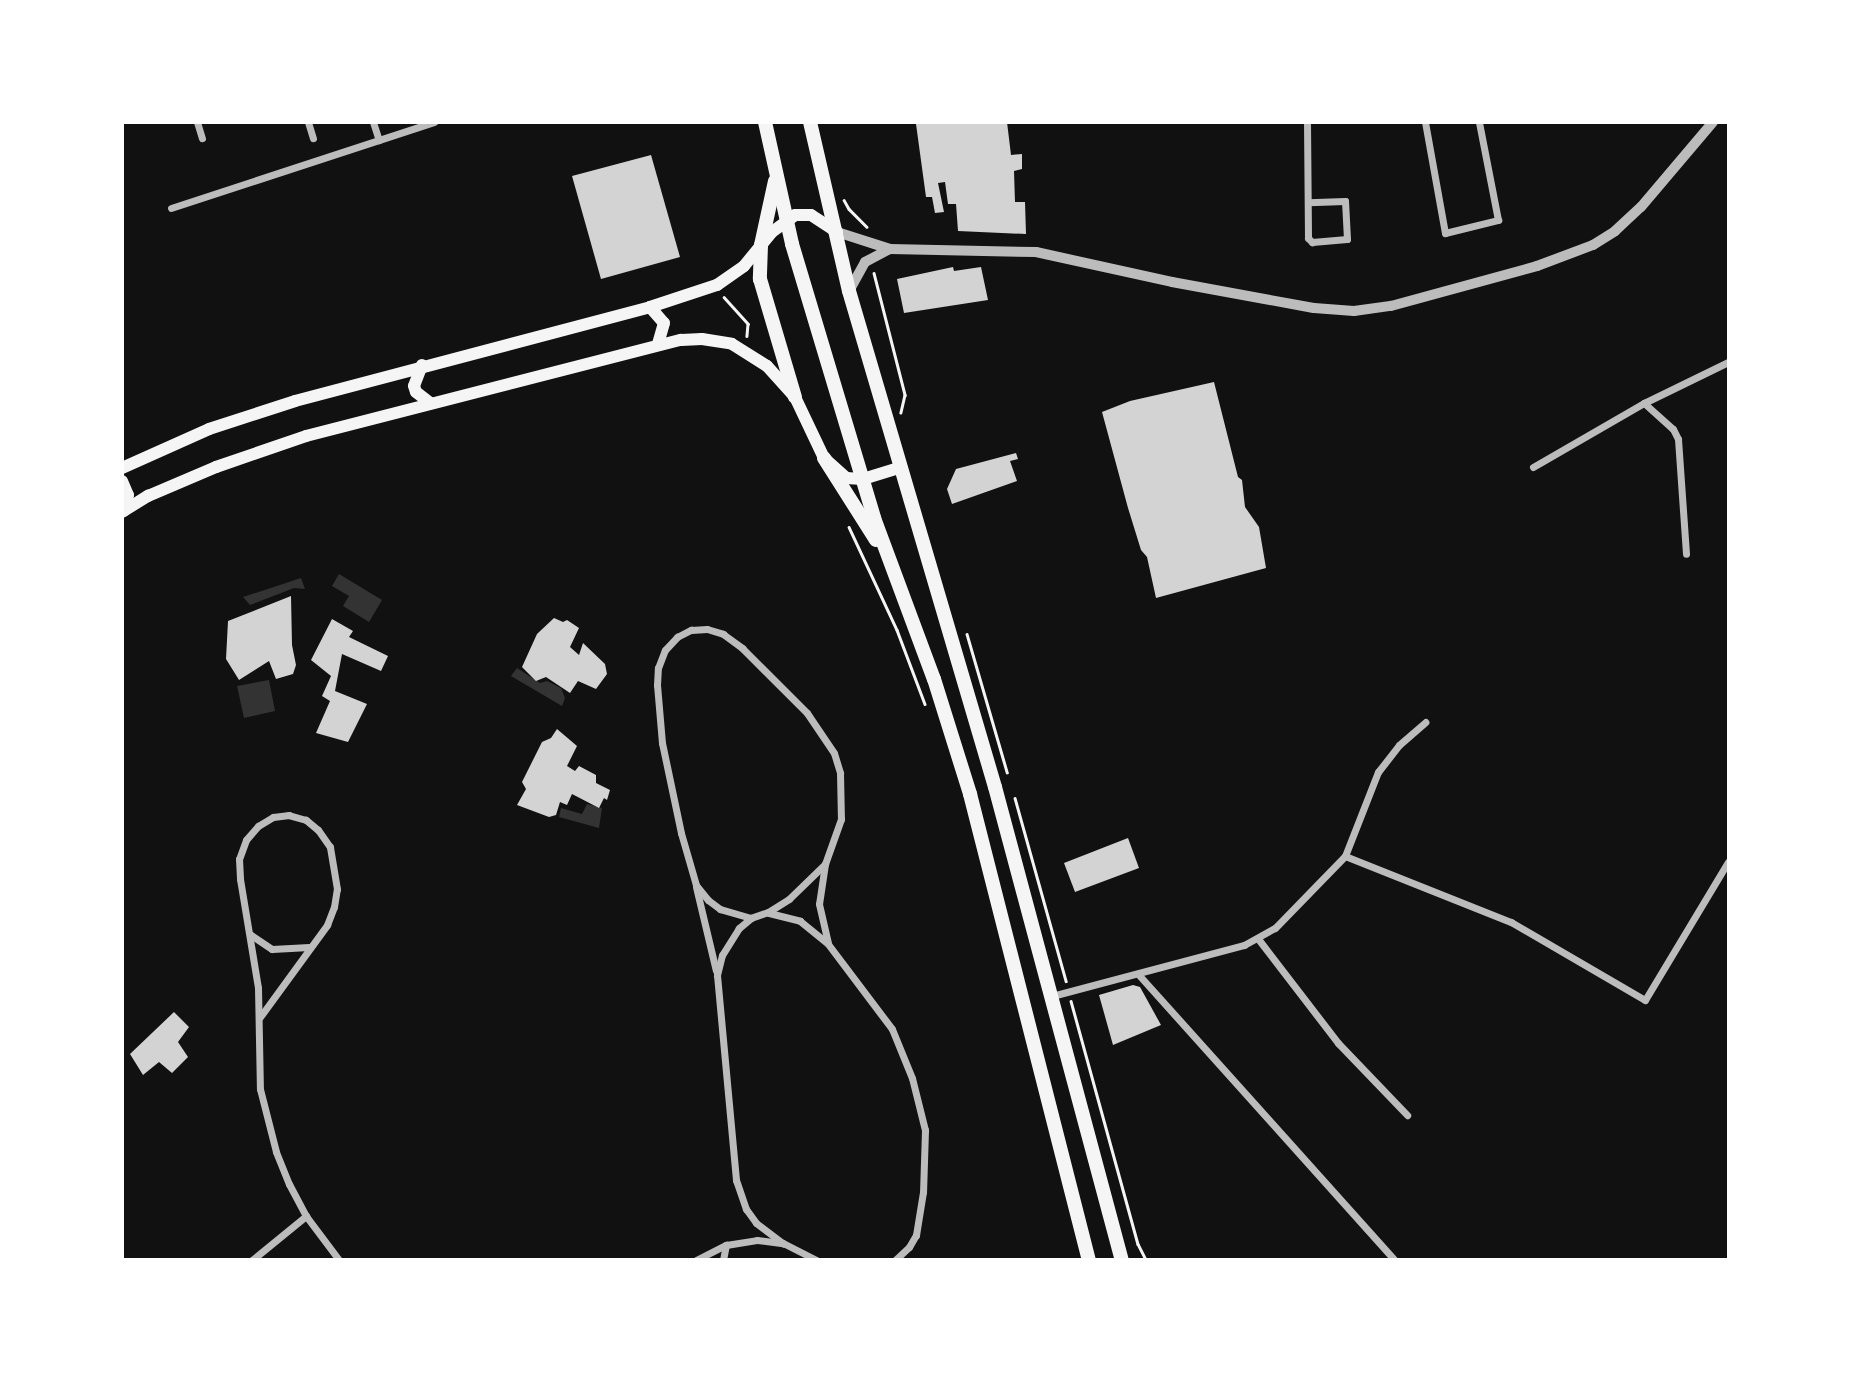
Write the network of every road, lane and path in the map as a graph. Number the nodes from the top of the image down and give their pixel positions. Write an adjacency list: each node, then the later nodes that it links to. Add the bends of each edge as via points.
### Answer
1 (197, 122): 11 (street)
2 (308, 122): 12 (street)
3 (373, 122): 13 (street)
4 (434, 122): 13 (street)
5 (765, 122): 14 (main road)
6 (810, 122): 19 (main road)
7 (1307, 122): 16 (street)
8 (1425, 122): 9 (street, via 1445,233 1498,220)
9 (1479, 122)
10 (1713, 122): 21 (street, via 1641,207 1593,245 1537,266 1391,306 1353,311 1314,308 1036,252)
11 (202, 138)
12 (313, 138)
13 (379, 140): 17 (street)
14 (776, 167): 18 (main road); 20 (main road)
15 (841, 188): 21 (path, via 849,209 874,232)
16 (1308, 202): 16 (street, via 1309,240 1347,239 1345,201)
17 (171, 208)
18 (786, 220): 19 (main road, via 811,215); 20 (main road); 37 (main road)
19 (837, 232): 21 (street); 23 (main road)
20 (761, 245): 22 (main road); 29 (main road, via 763,294)
21 (877, 249): 23 (street); 32 (path, via 874,275 905,396)
22 (718, 285): 24 (main road); 26 (path, via 750,328)
23 (849, 291): 36 (main road)
24 (650, 307): 25 (main road, via 664,323); 28 (main road)
25 (658, 344): 26 (main road, via 702,339); 30 (main road)
26 (740, 347): 29 (main road, via 767,366)
27 (1728, 362): 31 (street)
28 (422, 365): 30 (main road, via 414,386); 35 (main road, via 251,414)
29 (795, 397): 33 (main road)
30 (430, 403): 39 (main road, via 265,450 148,495)
31 (1644, 403): 34 (street); 41 (street, via 1678,439)
32 (901, 420)
33 (824, 458): 37 (main road, via 846,478); 42 (main road)
34 (1533, 467)
35 (122, 468)
36 (900, 468): 37 (main road); 61 (main road, via 964,676)
37 (863, 480): 42 (main road)
38 (122, 481): 39 (main road, via 128,495)
39 (123, 511)
40 (845, 522): 44 (path, via 891,618)
41 (1686, 554)
42 (887, 558): 75 (main road, via 934,679 970,794)
43 (964, 626): 46 (path)
44 (926, 708)
45 (1426, 722): 48 (street, via 1399,745 1378,772)
46 (1010, 780)
47 (1013, 793): 60 (path)
48 (1345, 856): 49 (street, via 1511,922 1645,1000); 55 (street, via 1296,909)
49 (1728, 862)
50 (825, 864): 51 (street, via 841,819 841,774 834,753 807,713 741,648 723,634 691,631 665,650 658,668 657,706 681,833); 52 (street, via 806,886); 56 (street, via 819,904)
51 (696, 884): 53 (street, via 720,909); 59 (street)
52 (768, 912): 53 (street); 56 (street, via 800,921)
53 (751, 918): 59 (street, via 728,941)
54 (251, 935): 57 (street, via 272,949); 57 (street, via 239,859 258,826 289,815 318,830 335,867 334,907 327,925); 62 (street)
55 (1259, 940): 58 (street); 63 (street, via 1338,1043)
56 (828, 944): 74 (street, via 892,1029 921,1105 925,1161 920,1215 909,1247)
57 (309, 947): 62 (street)
58 (1138, 974): 60 (street); 78 (street)
59 (717, 975): 65 (street, via 736,1180 756,1223)
60 (1069, 992): 61 (street); 77 (path)
61 (1052, 996): 76 (main road)
62 (260, 1017): 64 (street, via 259,1077 266,1118 280,1163)
63 (1407, 1115)
64 (306, 1216): 68 (street); 70 (street)
65 (783, 1243): 66 (street, via 741,1240); 67 (street)
66 (726, 1245): 71 (street); 72 (street)
67 (815, 1257): 73 (street)
68 (253, 1258): 69 (street)
69 (245, 1259)
70 (339, 1259)
71 (696, 1259)
72 (723, 1259)
73 (824, 1259)
74 (895, 1259)
75 (1089, 1259)
76 (1122, 1259)
77 (1146, 1259)
78 (1395, 1259)

